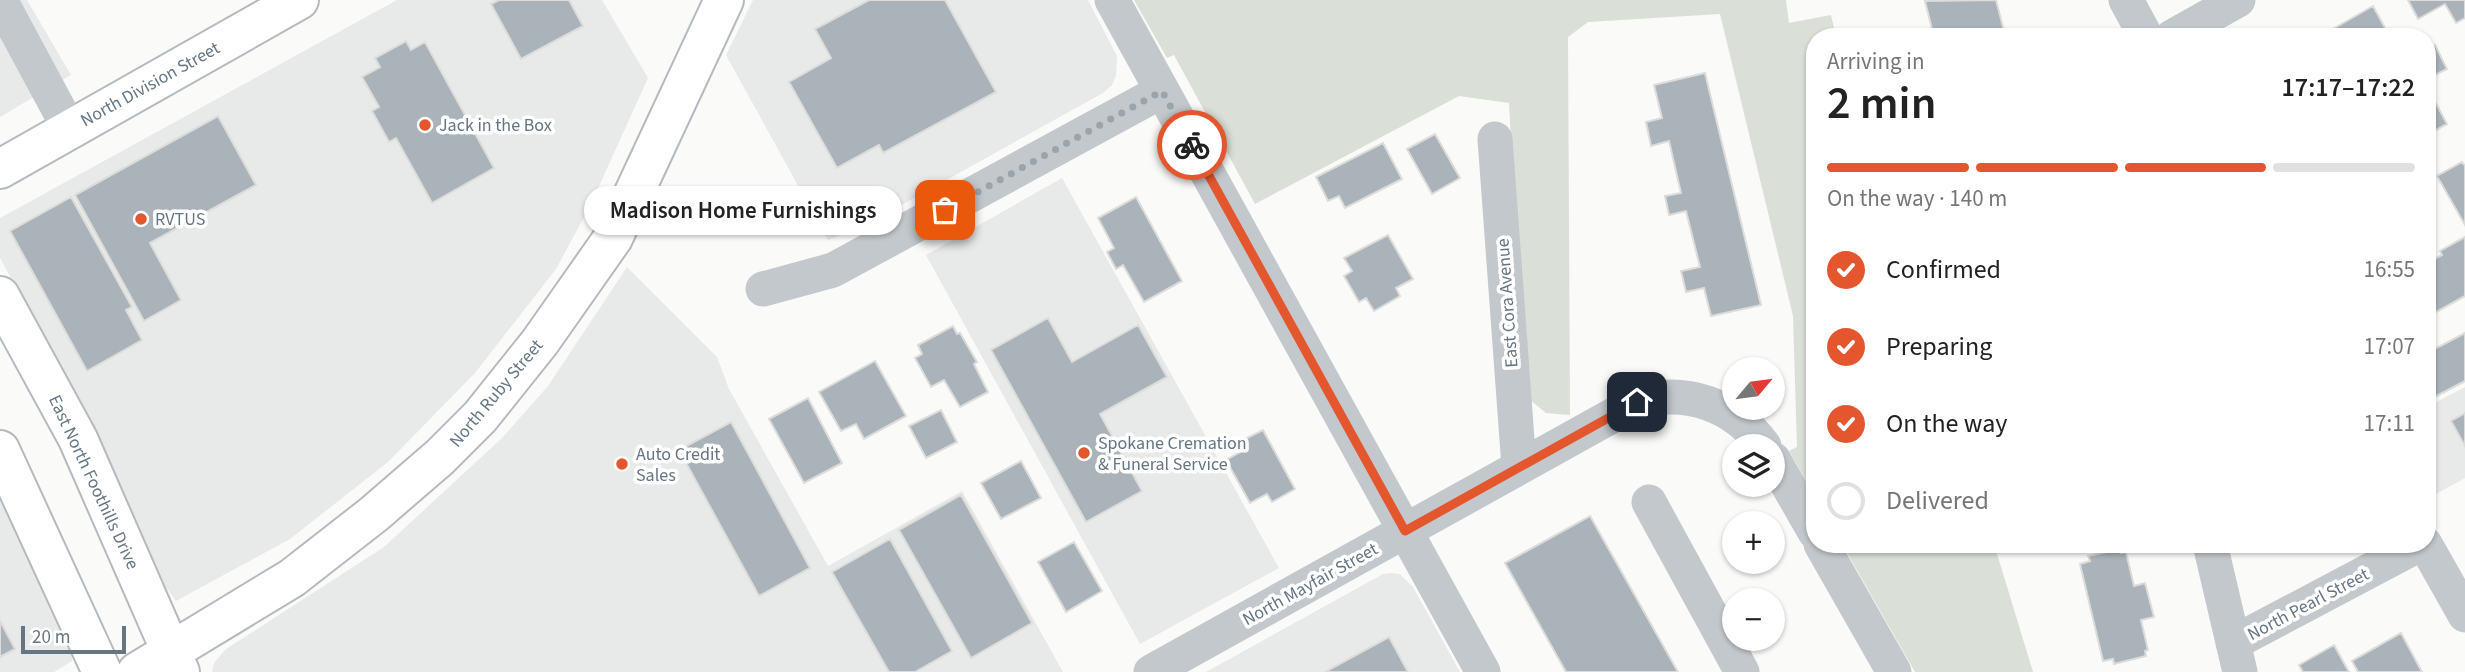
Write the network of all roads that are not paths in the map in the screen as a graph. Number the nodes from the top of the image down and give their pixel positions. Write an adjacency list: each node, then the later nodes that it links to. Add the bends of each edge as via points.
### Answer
1 (299, 0): 10 (main road, North Division Street)
2 (724, 0): 28 (main road, North Ruby Street, via 613,238 480,417 374,514)
3 (1112, 0): 9 (street)
4 (2126, 0): 7 (street)
5 (2238, 0): 8 (street)
6 (3, 9): 10 (street)
7 (2141, 28)
8 (2188, 28)
9 (1162, 91): 13 (street, via 834,270); 21 (street)
10 (69, 130): 12 (main road, North Division Street)
11 (1495, 139): 17 (street, East Cora Avenue)
12 (0, 169)
13 (763, 289)
14 (0, 296): 28 (main road, East North Foothills Drive, via 78,439)
15 (1753, 434): 17 (street, North Mayfair Street, via 1715,406 1678,396 1655,397 1612,414)
16 (0, 450): 29 (main road)
17 (1519, 467): 21 (street, North Mayfair Street)
18 (1785, 480): 20 (street)
19 (1649, 502): 33 (street)
20 (1806, 517)
21 (1405, 531): 31 (street, North Mayfair Street); 32 (street)
22 (1826, 553): 34 (street)
23 (2212, 553): 27 (street)
24 (2408, 553): 27 (street, North Pearl Street)
25 (2428, 553): 26 (street)
26 (2465, 615)
27 (2237, 658)
28 (176, 662): 30 (main road, North Ruby Street)
29 (102, 672)
30 (137, 672)
31 (1151, 672)
32 (1483, 672)
33 (1742, 672)
34 (1894, 672)

